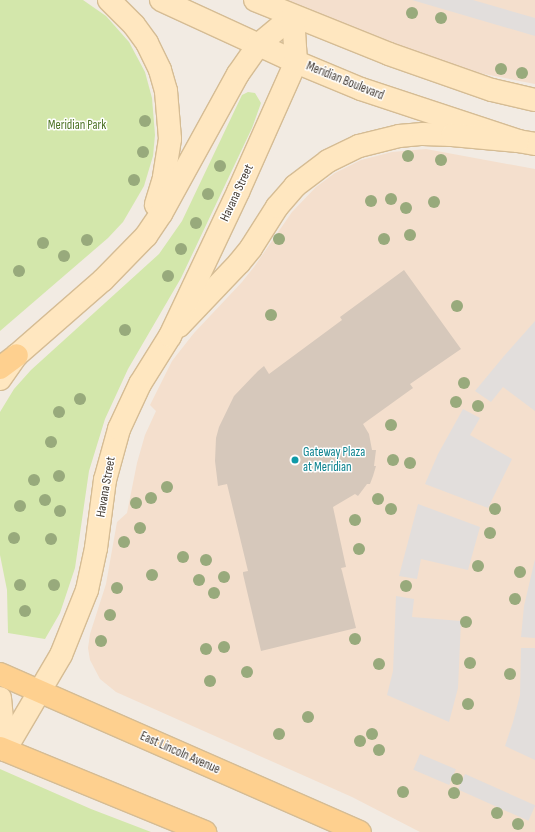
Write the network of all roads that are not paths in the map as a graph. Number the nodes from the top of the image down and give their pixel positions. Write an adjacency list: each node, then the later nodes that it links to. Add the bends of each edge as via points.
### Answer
1 (109, 0): 9 (main road, via 134,25 147,43 160,70 168,104 170,139 166,169)
2 (161, 0): 5 (main road, Meridian Boulevard)
3 (255, 0): 4 (main road)
4 (293, 16): 5 (main road); 6 (main road, Havana Street); 7 (main road, via 389,54 492,90)
5 (258, 45): 6 (main road, Meridian Boulevard); 9 (main road, via 231,84 167,204)
6 (296, 62): 8 (main road, Meridian Boulevard, via 374,94); 10 (main road, Havana Street)
7 (535, 100)
8 (527, 142): 10 (main road, via 452,135 399,136 359,146 328,161 295,186 277,207 239,263)
9 (146, 236): 11 (main road, via 98,285)
10 (170, 336): 15 (main road, Havana Street, via 140,384 119,429 105,480 96,548 86,590 61,655)
11 (17, 355): 12 (main road); 13 (main road)
12 (0, 368)
13 (0, 379)
14 (0, 674): 15 (main road, East Lincoln Avenue)
15 (40, 691): 17 (main road, Havana Street); 19 (main road, East Lincoln Avenue)
16 (0, 698): 17 (main road)
17 (2, 749): 18 (main road)
18 (205, 832)
19 (360, 832)

